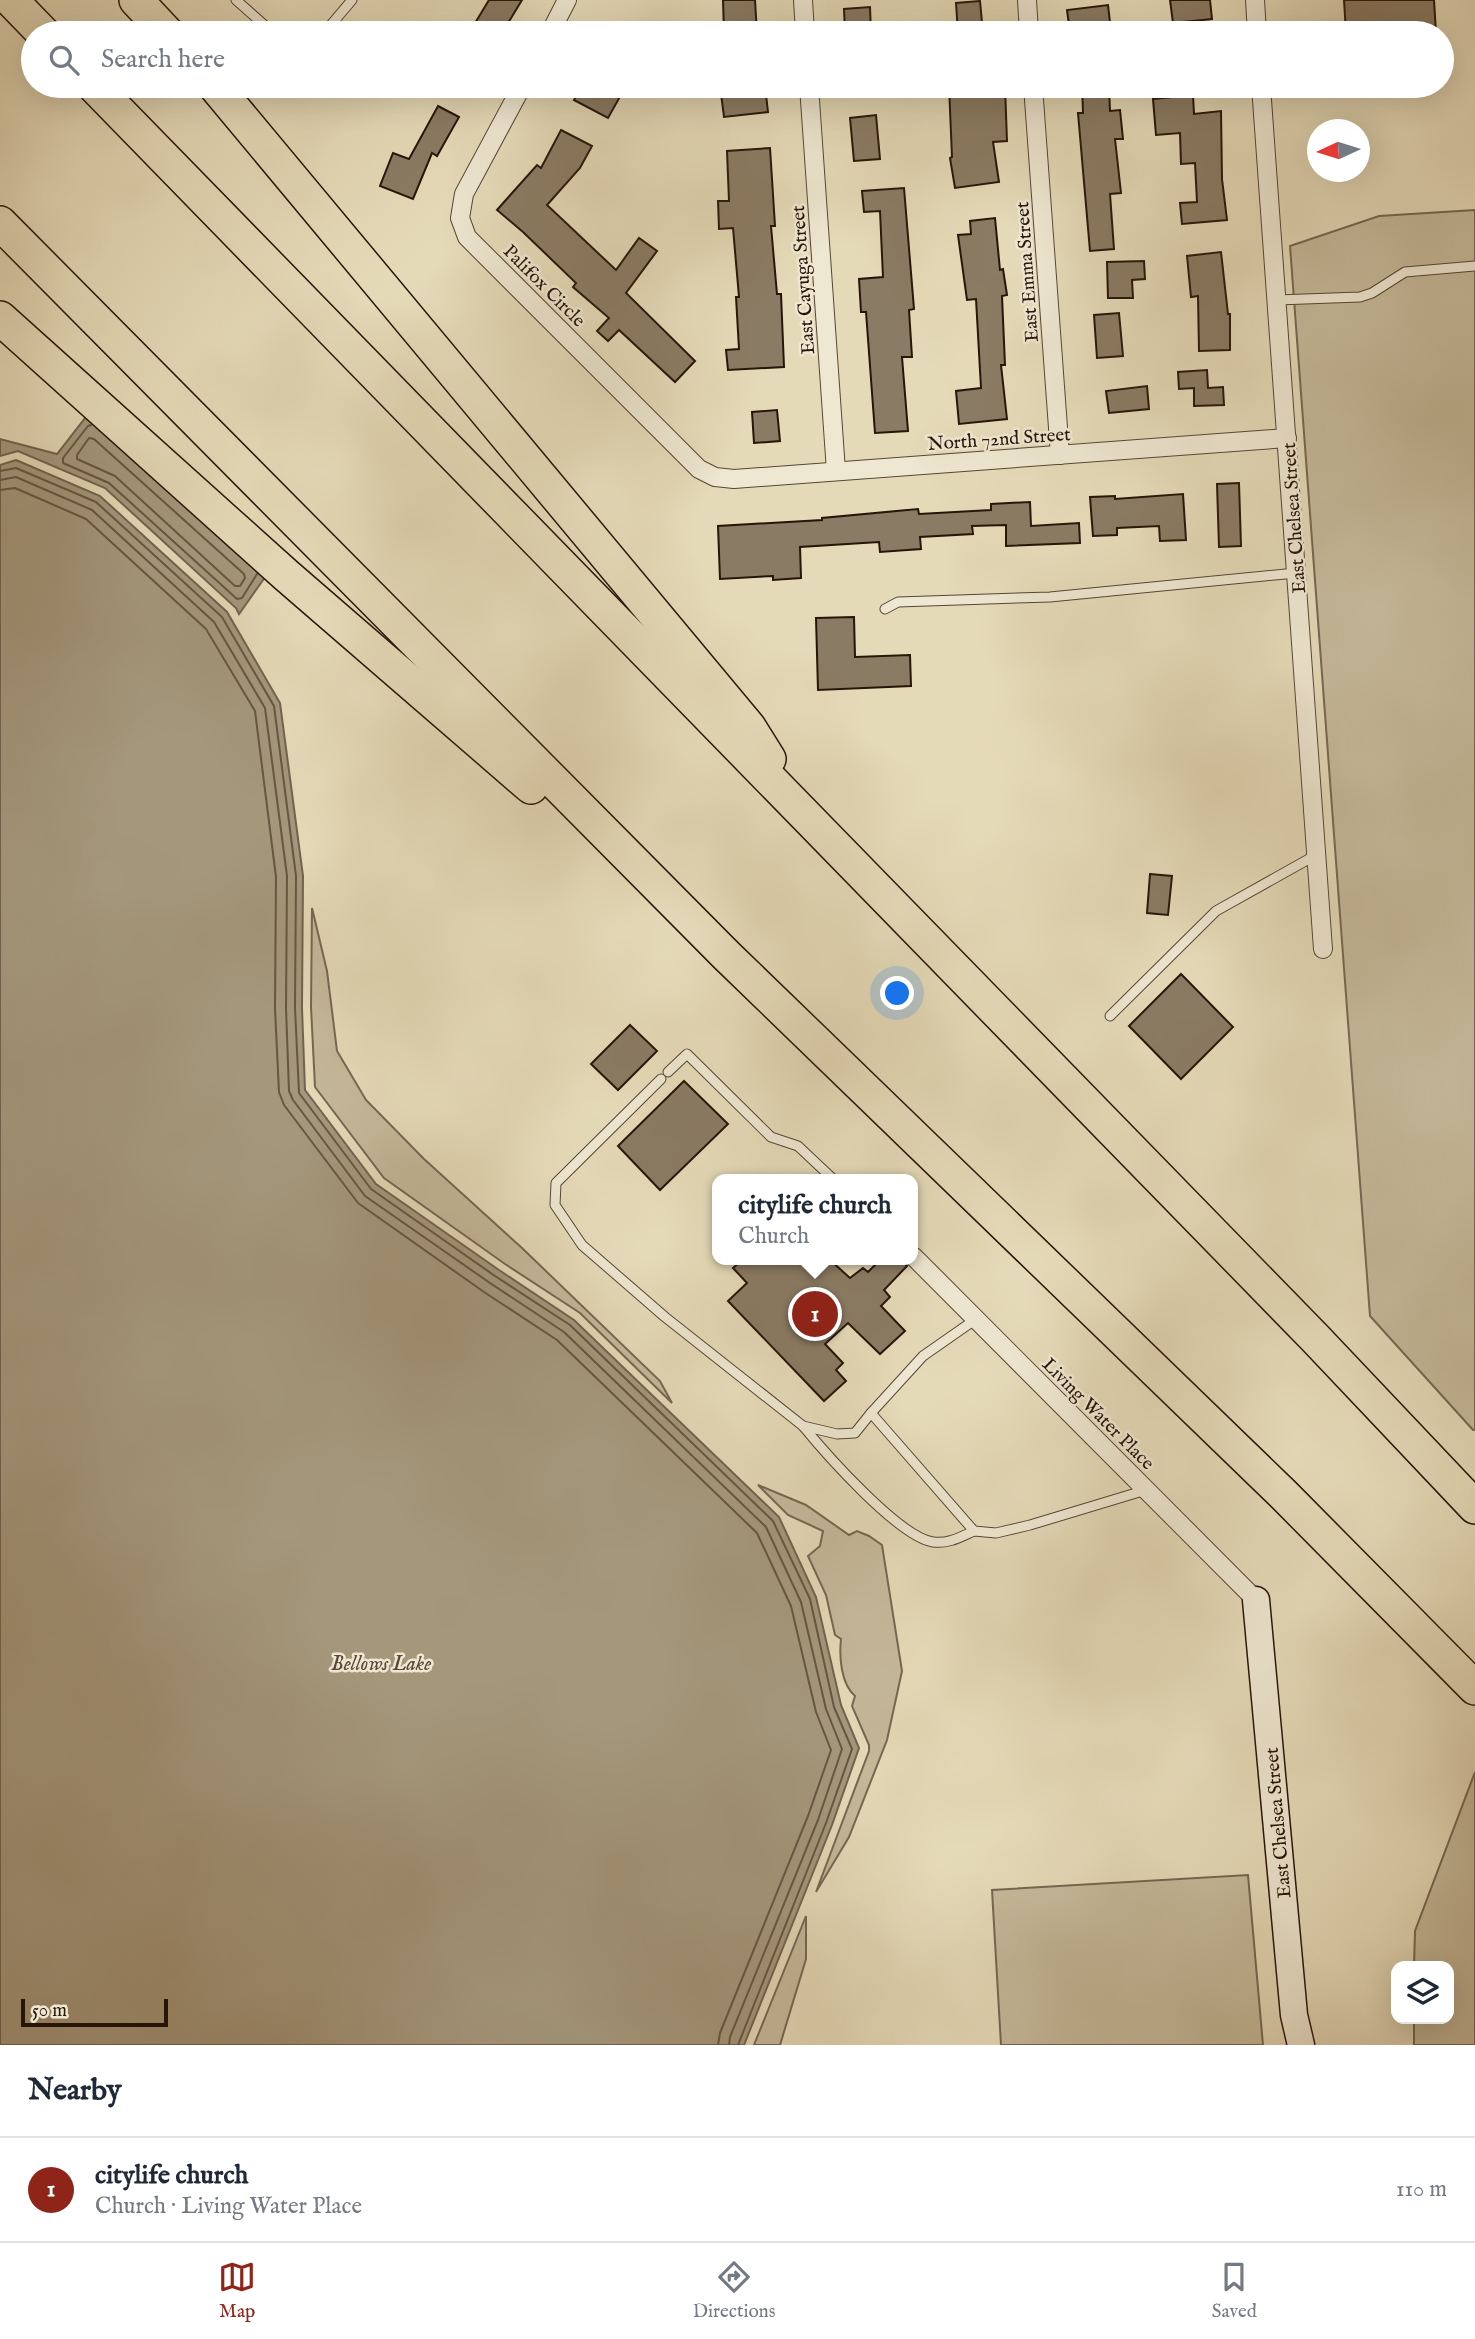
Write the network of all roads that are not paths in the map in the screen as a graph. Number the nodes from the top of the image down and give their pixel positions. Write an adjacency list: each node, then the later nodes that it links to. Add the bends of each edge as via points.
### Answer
1 (11, 0): 10 (highway)
2 (135, 0): 11 (highway)
3 (150, 0): 12 (highway)
4 (236, 0): 13 (lane)
5 (352, 0): 14 (lane)
6 (567, 0): 15 (street)
7 (803, 0): 16 (street)
8 (1027, 0): 17 (street)
9 (1255, 0): 18 (street)
10 (31, 21)
11 (155, 21)
12 (166, 21)
13 (260, 21)
14 (334, 21)
15 (556, 21)
16 (804, 21)
17 (1029, 21)
18 (1256, 21)
19 (106, 98): 35 (highway)
20 (225, 98): 35 (highway, via 749,727)
21 (516, 98): 32 (street, Palifox Circle, via 464,194 460,218 467,237 699,469)
22 (810, 98): 31 (street, East Cayuga Street)
23 (1034, 98): 30 (street, East Emma Street)
24 (1262, 98): 27 (street, East Chelsea Street)
25 (0, 223): 38 (highway)
26 (1475, 266): 27 (lane, via 1405,272 1360,297)
27 (1277, 300): 29 (street, East Chelsea Street)
28 (0, 318): 38 (highway, via 286,575)
29 (1287, 438): 30 (street, North 72nd Street); 33 (street, East Chelsea Street)
30 (1060, 455): 31 (street, North 72nd Street)
31 (836, 471): 32 (street, North 72nd Street)
32 (715, 477)
33 (1296, 573): 34 (lane, via 1051,597 898,602); 36 (street, East Chelsea Street)
34 (885, 609)
35 (806, 817): 46 (highway)
36 (1316, 855): 37 (street, East Chelsea Street); 39 (lane, via 1216,911)
37 (1323, 950)
38 (726, 955): 49 (highway, via 1284,1495)
39 (1110, 1016)
40 (828, 1174): 44 (lane, via 797,1146 771,1137 687,1054 556,1183 555,1205 582,1245)
41 (918, 1261): 42 (street, Living Water Place)
42 (976, 1319): 43 (lane, via 923,1356); 45 (street, Living Water Place)
43 (871, 1413): 44 (lane, via 855,1433); 47 (lane)
44 (803, 1426): 47 (lane, via 900,1525 930,1542 948,1542)
45 (1146, 1490): 47 (lane, via 1030,1525 996,1533); 48 (street, Living Water Place)
46 (1475, 1507)
47 (974, 1531)
48 (1256, 1600): 50 (street, East Chelsea Street, via 1294,2015)
49 (1475, 1688)
50 (1301, 2045)

